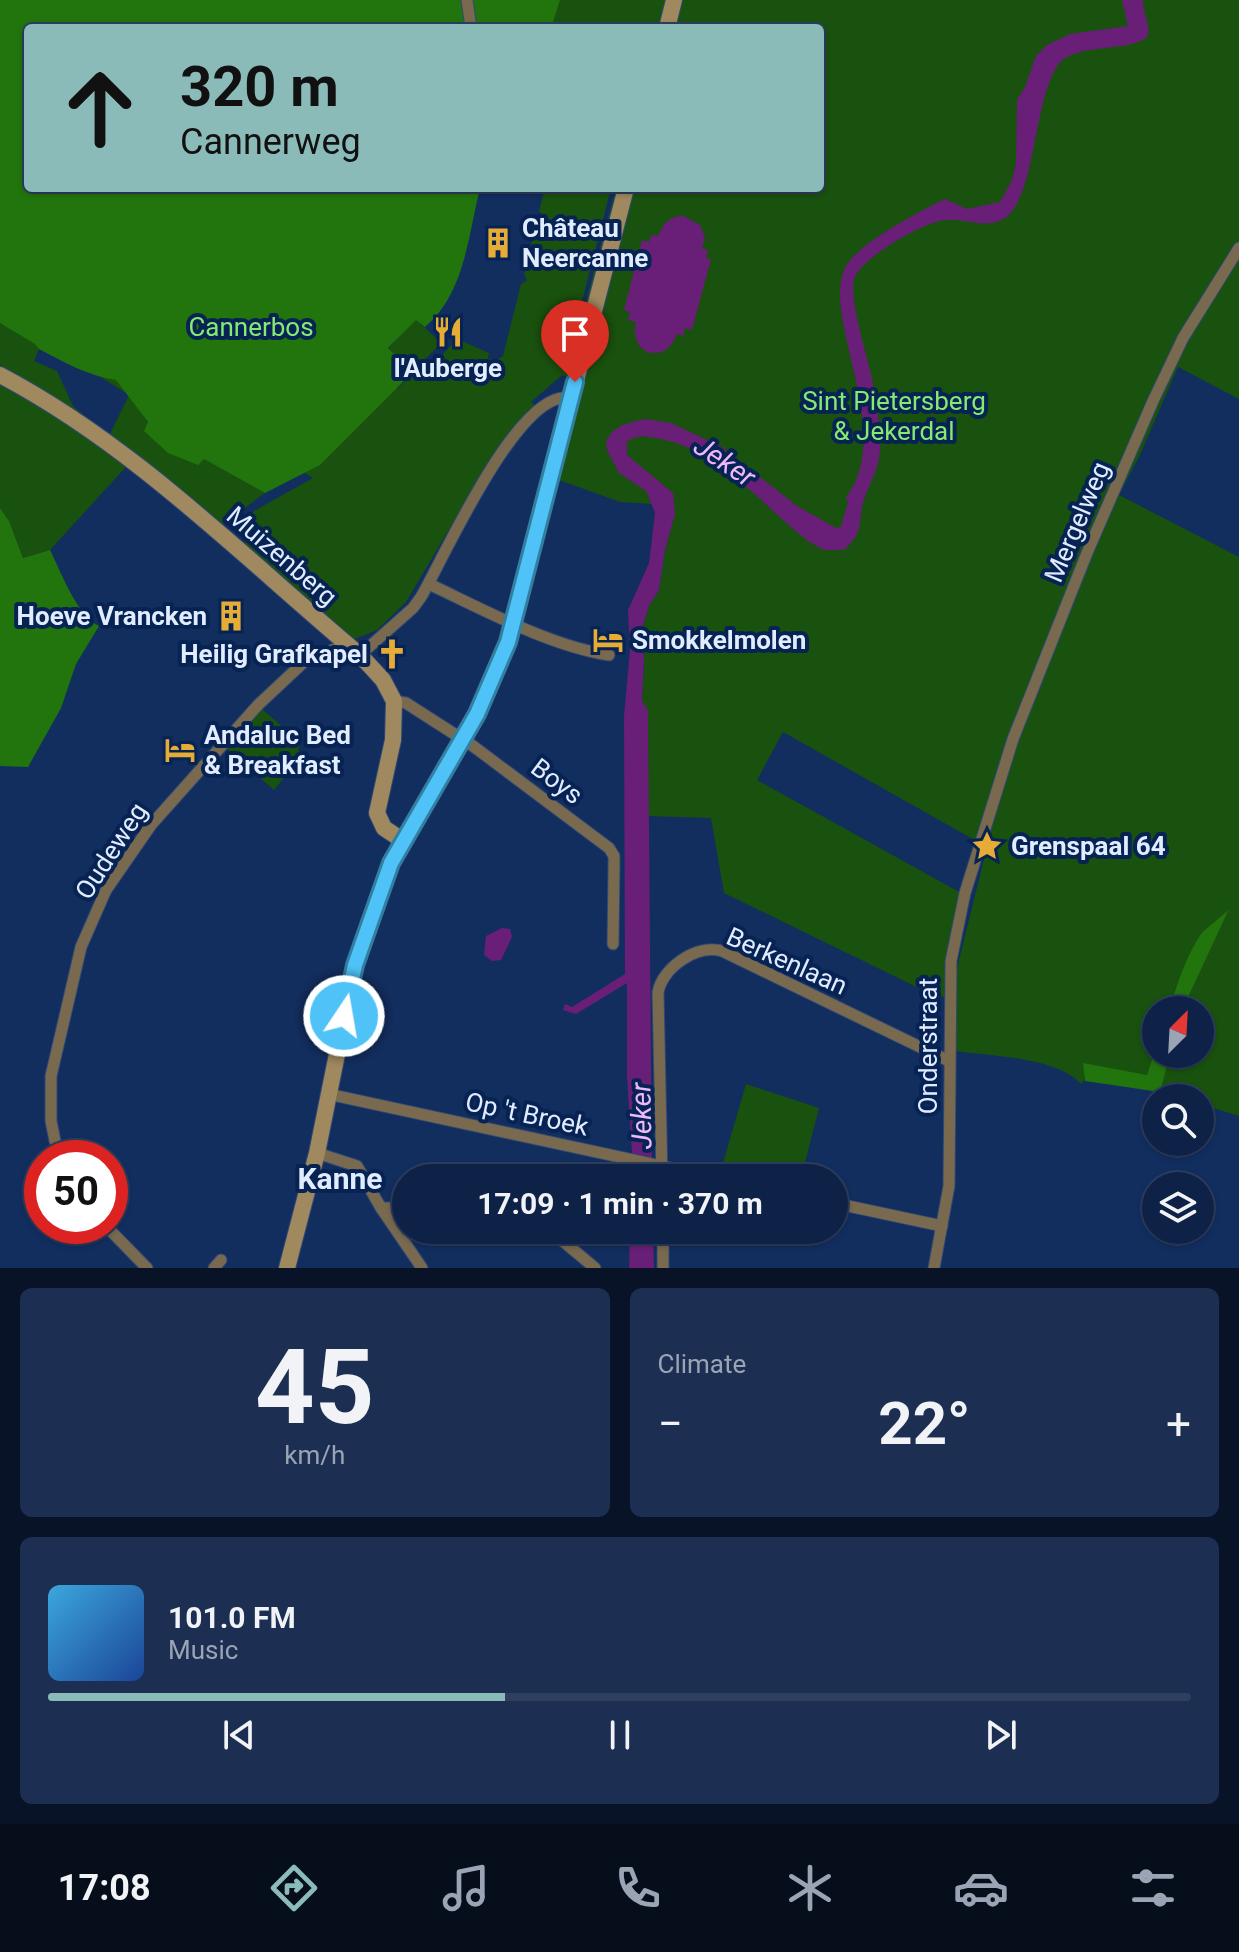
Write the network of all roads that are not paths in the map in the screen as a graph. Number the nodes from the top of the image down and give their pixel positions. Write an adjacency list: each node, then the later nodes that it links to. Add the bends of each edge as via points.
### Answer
1 (467, 0): 3 (street)
2 (674, 0): 4 (main road)
3 (470, 24)
4 (668, 24)
5 (625, 192): 8 (main road)
6 (1239, 248): 15 (street, Mergelweg, via 1183,338 1153,401 1013,739)
7 (0, 375): 11 (main road, Muizenberg, via 63,411 164,486)
8 (571, 398): 9 (street, Oudeweg, via 544,404 501,454); 10 (main road)
9 (429, 584): 10 (street); 11 (street, Oudeweg, via 413,608)
10 (514, 625): 12 (street, via 576,649); 14 (main road)
11 (354, 649): 13 (main road, Muizenberg, via 383,680); 20 (street, Oudeweg, via 305,661 258,705 151,825 106,890 81,947 51,1076)
12 (609, 655)
13 (394, 701): 14 (street, Boys, via 406,703); 16 (main road, via 393,740 377,813 384,828)
14 (463, 740): 16 (main road); 17 (street, Boys, via 609,848 614,856)
15 (986, 827): 18 (street, Onderstraat, via 953,943)
16 (402, 840): 19 (main road, via 355,965)
17 (613, 944)
18 (949, 1061): 23 (street, Berkenlaan, via 722,951 697,951 664,976 658,992); 27 (street, Onderstraat, via 949,1186)
19 (328, 1094): 21 (main road); 22 (street, Op 't Broek)
20 (55, 1140)
21 (317, 1153): 25 (street, via 357,1166); 32 (main road)
22 (644, 1164)
23 (660, 1164)
24 (848, 1206): 27 (street)
25 (381, 1208): 26 (street); 33 (street)
26 (392, 1208)
27 (942, 1226): 36 (street, Onderstraat)
28 (124, 1244): 31 (street)
29 (566, 1244): 34 (street)
30 (663, 1244): 35 (street)
31 (147, 1268)
32 (287, 1268)
33 (422, 1268)
34 (595, 1268)
35 (663, 1268)
36 (934, 1268)

